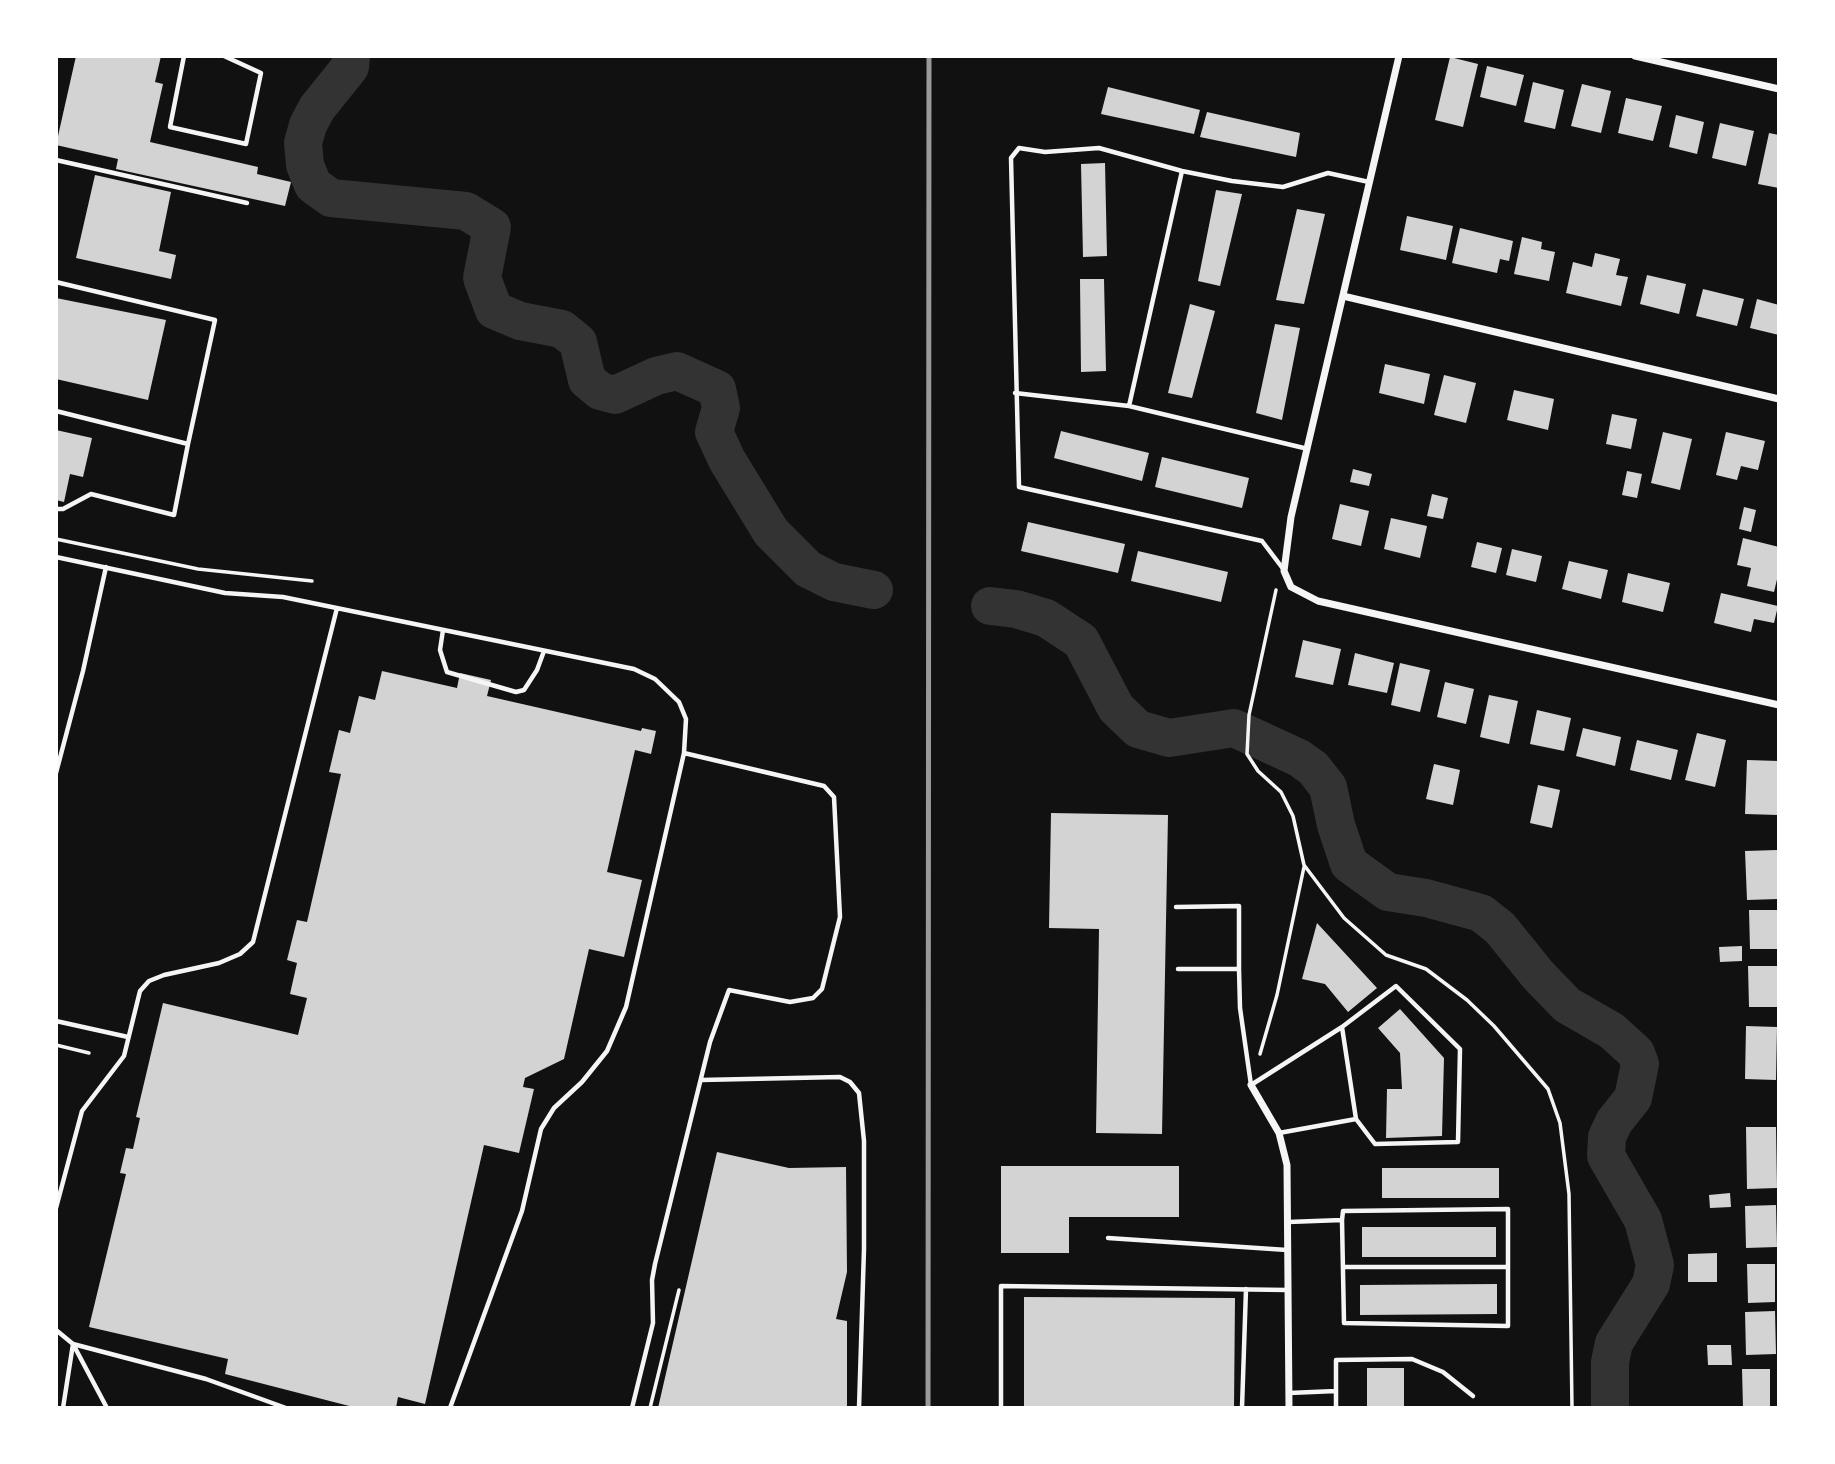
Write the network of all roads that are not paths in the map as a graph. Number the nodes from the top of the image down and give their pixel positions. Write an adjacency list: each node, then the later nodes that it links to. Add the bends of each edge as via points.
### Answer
1 (184, 56): 2 (lane, via 170,127 246,144 261,73)
2 (224, 56)
3 (1399, 56): 8 (street)
4 (1635, 56): 5 (street)
5 (1779, 89)
6 (56, 159): 9 (lane)
7 (1182, 171): 8 (lane, via 1283,187 1328,173); 12 (lane, via 1099,148 1045,152 1019,148 1011,158); 14 (lane)
8 (1369, 182): 11 (street)
9 (247, 202)
10 (56, 282): 16 (lane, via 215,320)
11 (1343, 296): 13 (street); 17 (street)
12 (1015, 393): 14 (lane); 21 (lane, via 1019,487 1262,541)
13 (1779, 399)
14 (1129, 406): 17 (lane)
15 (56, 411): 16 (lane)
16 (188, 444): 18 (lane, via 174,515 92,495)
17 (1308, 449): 21 (street, via 1291,517)
18 (56, 509)
19 (56, 557): 20 (lane)
20 (106, 567): 22 (lane, via 215,591); 27 (lane)
21 (1284, 571): 25 (street, via 1291,587 1318,601)
22 (337, 608): 23 (lane); 33 (lane, via 253,942 219,963 149,981 140,991)
23 (443, 630): 24 (lane); 24 (lane, via 440,650 447,672 516,692 524,690)
24 (544, 651): 26 (lane, via 634,669 655,678 680,702 686,719)
25 (1779, 705)
26 (684, 752): 34 (lane, via 824,786 834,797 840,917 822,989 813,998 790,1002 729,990); 55 (lane, via 626,1007 607,1051 554,1108 541,1129 522,1212)
27 (56, 773)
28 (1176, 907): 30 (lane, via 1239,906)
29 (1178, 969): 30 (lane)
30 (1239, 969): 35 (lane)
31 (56, 1021): 33 (lane)
32 (1342, 1027): 35 (lane); 36 (lane); 36 (lane, via 1396,986 1460,1049 1458,1142 1375,1144)
33 (128, 1037): 38 (lane, via 120,1064 82,1111)
34 (701, 1080): 56 (lane, via 655,1264 653,1323); 57 (lane, via 841,1077 859,1093 864,1141)
35 (1251, 1085): 37 (street)
36 (1356, 1119): 37 (lane)
37 (1279, 1133): 40 (street, via 1287,1165)
38 (56, 1208)
39 (1342, 1220): 40 (lane); 43 (lane); 44 (lane, via 1343,1211 1508,1209)
40 (1288, 1222): 42 (street)
41 (1108, 1238): 42 (lane)
42 (1288, 1250): 46 (street)
43 (1343, 1267): 44 (lane); 44 (lane, via 1343,1323 1508,1326)
44 (1508, 1267)
45 (1246, 1289): 46 (lane); 58 (lane, via 1001,1286); 59 (lane)
46 (1288, 1290): 50 (street)
47 (56, 1330): 48 (lane)
48 (73, 1344): 52 (lane); 53 (lane); 54 (lane, via 205,1379)
49 (1336, 1391): 50 (lane); 51 (lane, via 1336,1360 1412,1359 1443,1372); 61 (lane)
50 (1289, 1393): 60 (street)
51 (1473, 1396)
52 (63, 1408)
53 (107, 1408)
54 (286, 1408)
55 (450, 1408)
56 (632, 1408)
57 (859, 1408)
58 (1001, 1408)
59 (1242, 1408)
60 (1289, 1408)
61 (1336, 1408)

